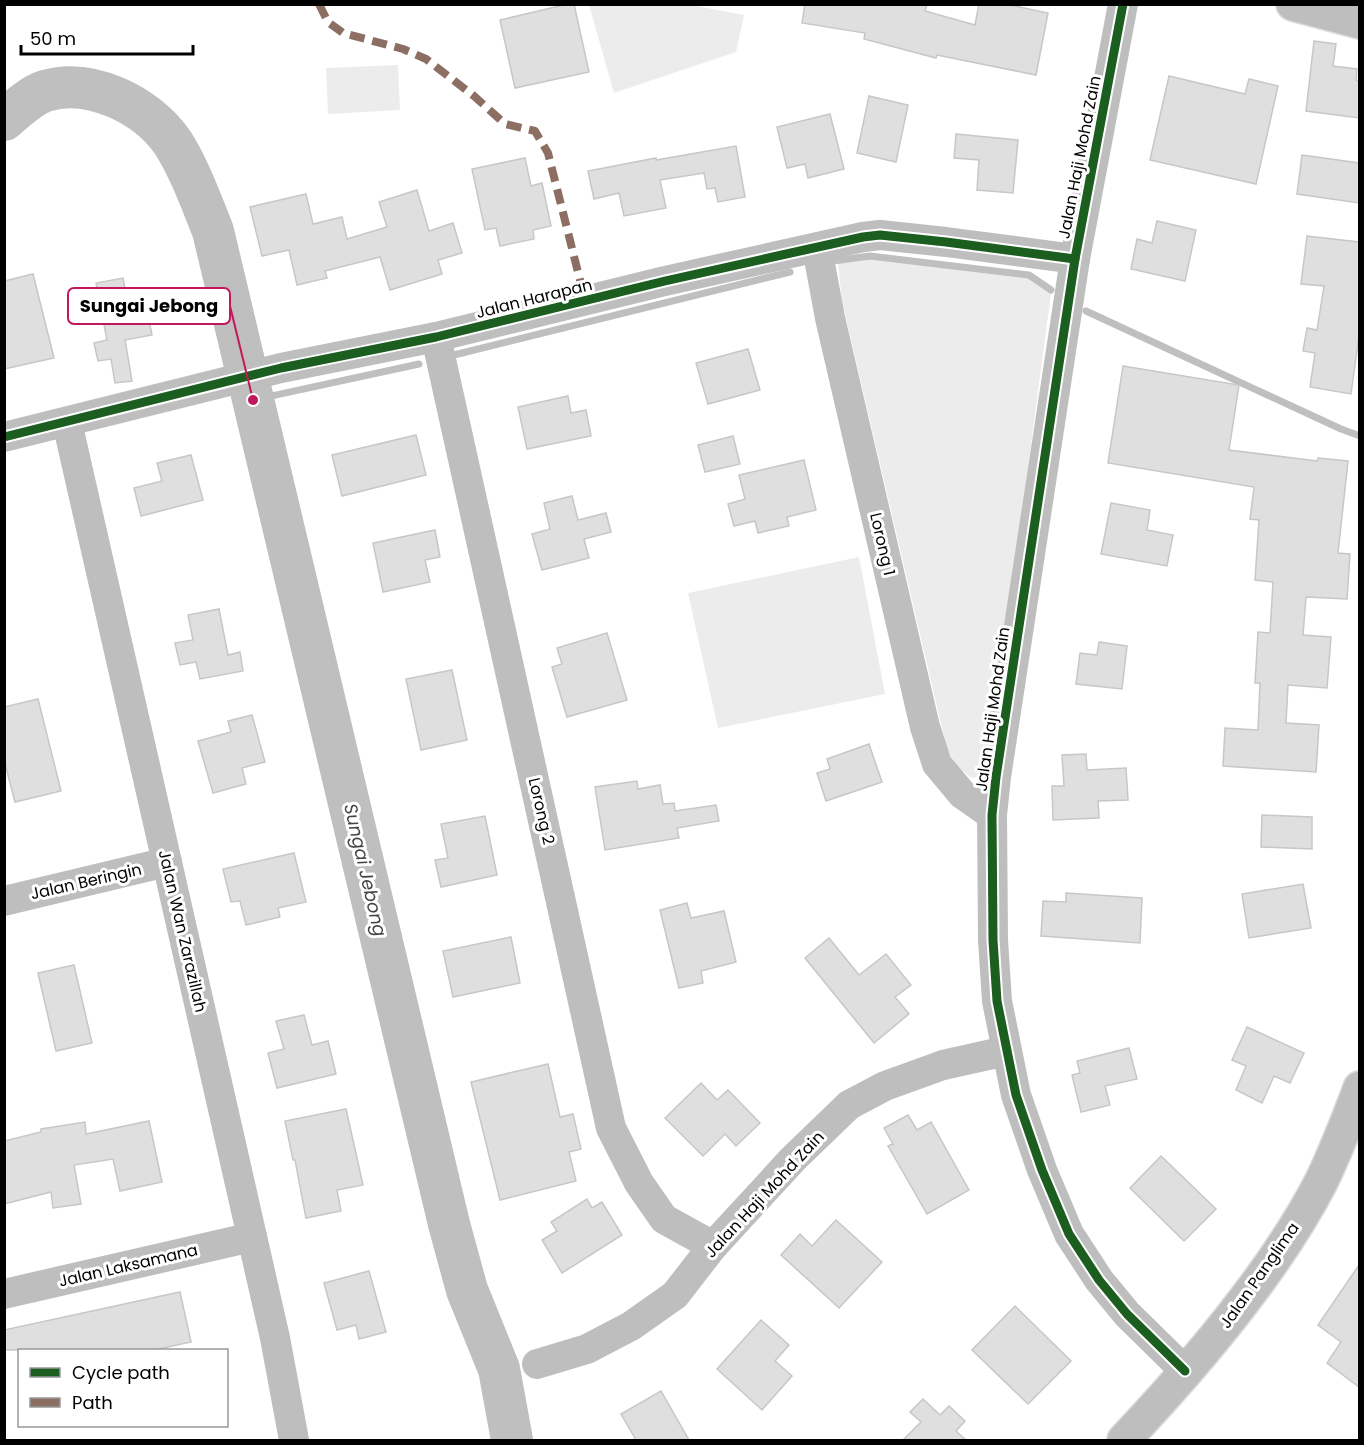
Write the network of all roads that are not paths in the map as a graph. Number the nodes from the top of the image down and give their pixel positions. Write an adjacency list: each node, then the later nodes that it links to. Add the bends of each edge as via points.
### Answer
1 (1123, 4): 5 (street, Jalan Haji Mohd Zain)
2 (1293, 4): 3 (main road)
3 (1359, 22)
4 (817, 248): 5 (street, Jalan Harapan, via 880,235); 6 (street, Jalan Harapan); 9 (street, Lorong 1, via 917,693 937,764 962,794)
5 (1076, 259): 9 (street, Jalan Haji Mohd Zain)
6 (436, 337): 7 (street, Jalan Harapan, via 281,368); 15 (street, Lorong 2, via 611,1128 639,1183 664,1219)
7 (67, 422): 8 (street, Jalan Harapan); 10 (street, Jalan Wan Zarazillah)
8 (4, 437)
9 (992, 815): 12 (street, Jalan Haji Mohd Zain, via 993,940 997,1001)
10 (167, 862): 11 (street, Jalan Beringin); 14 (street, Jalan Wan Zarazillah)
11 (4, 900)
12 (1006, 1051): 15 (street, Jalan Haji Mohd Zain, via 943,1065 885,1086 849,1105); 18 (street, Jalan Haji Mohd Zain, via 1016,1095 1069,1234 1127,1314)
13 (1359, 1088): 18 (main road, Jalan Panglima, via 1320,1183 1290,1234 1247,1296)
14 (252, 1237): 16 (street, Jalan Laksamana); 19 (street, Jalan Wan Zarazillah)
15 (713, 1246): 17 (street, Jalan Haji Mohd Zain, via 675,1295 631,1326 587,1349)
16 (4, 1294)
17 (537, 1364)
18 (1185, 1371): 20 (main road, Jalan Panglima)
19 (294, 1440)
20 (1124, 1440)

